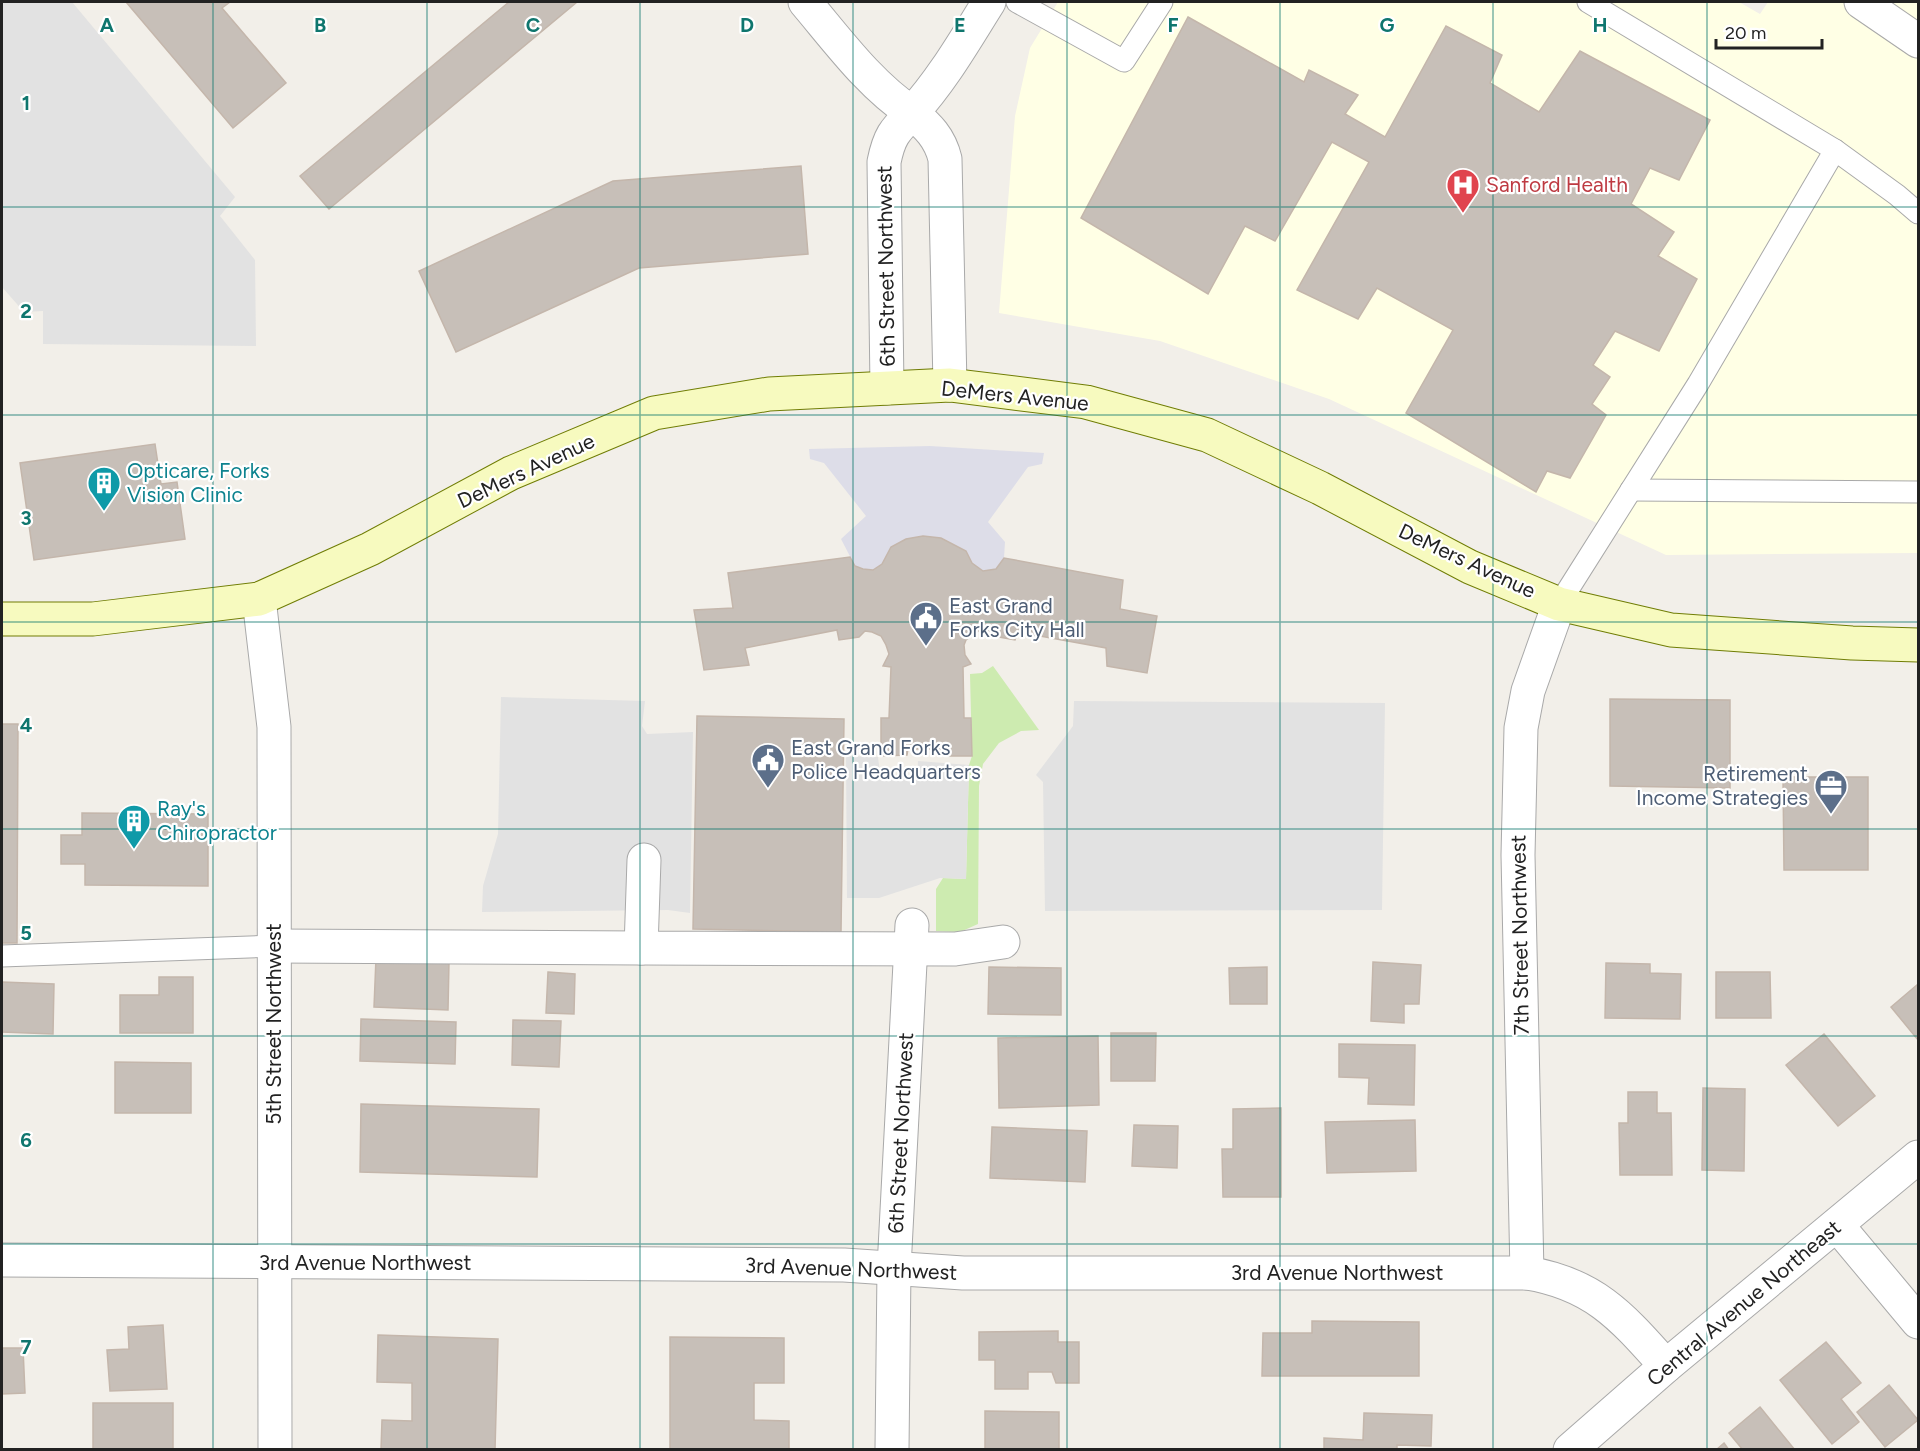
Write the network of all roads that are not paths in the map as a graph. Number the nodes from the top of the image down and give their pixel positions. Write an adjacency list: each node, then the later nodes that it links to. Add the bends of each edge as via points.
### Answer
1 (805, 2): 8 (street, via 871,80)
2 (989, 2): 8 (street, 6th Street Northwest, via 947,70)
3 (1017, 2): 4 (lane, via 1124,61)
4 (1162, 2)
5 (1588, 2): 9 (lane)
6 (1861, 2): 7 (street)
7 (1918, 41)
8 (912, 113): 11 (street, via 930,128 945,159); 12 (street, 6th Street Northwest, via 895,130 884,162)
9 (1835, 150): 10 (lane); 13 (lane)
10 (1918, 213)
11 (950, 385): 12 (main road, DeMers Avenue); 16 (main road, DeMers Avenue, via 1086,402 1207,435 1470,567)
12 (887, 388): 15 (main road, DeMers Avenue, via 769,394 654,413 511,473 370,549)
13 (1631, 490): 14 (lane); 16 (lane)
14 (1918, 492)
15 (259, 599): 17 (main road, DeMers Avenue, via 93,619); 22 (street, 5th Street Northwest, via 274,727)
16 (1559, 604): 18 (main road, DeMers Avenue, via 1671,630); 30 (street, 7th Street Northwest, via 1528,691 1521,728 1518,855)
17 (2, 620)
18 (1918, 645)
19 (644, 860): 23 (street)
20 (911, 937): 21 (street, via 955,950); 23 (street); 29 (street, 6th Street Northwest)
21 (1003, 942)
22 (274, 946): 23 (street); 24 (lane); 28 (street, 5th Street Northwest)
23 (641, 948)
24 (2, 956)
25 (1918, 1157): 26 (street, Central Avenue Northeast)
26 (1837, 1225): 31 (street); 32 (street, Central Avenue Northeast)
27 (2, 1260): 28 (street, 3rd Avenue Northwest)
28 (274, 1262): 29 (street, 3rd Avenue Northwest); 33 (street, 5th Street Northwest)
29 (894, 1268): 30 (street, 3rd Avenue Northwest, via 963,1274); 34 (street, 6th Street Northwest)
30 (1527, 1273): 32 (street, 3rd Avenue Northwest, via 1551,1276 1604,1303 1626,1321)
31 (1918, 1322)
32 (1666, 1366): 35 (street, Central Avenue Northeast)
33 (275, 1449)
34 (892, 1449)
35 (1570, 1449)

